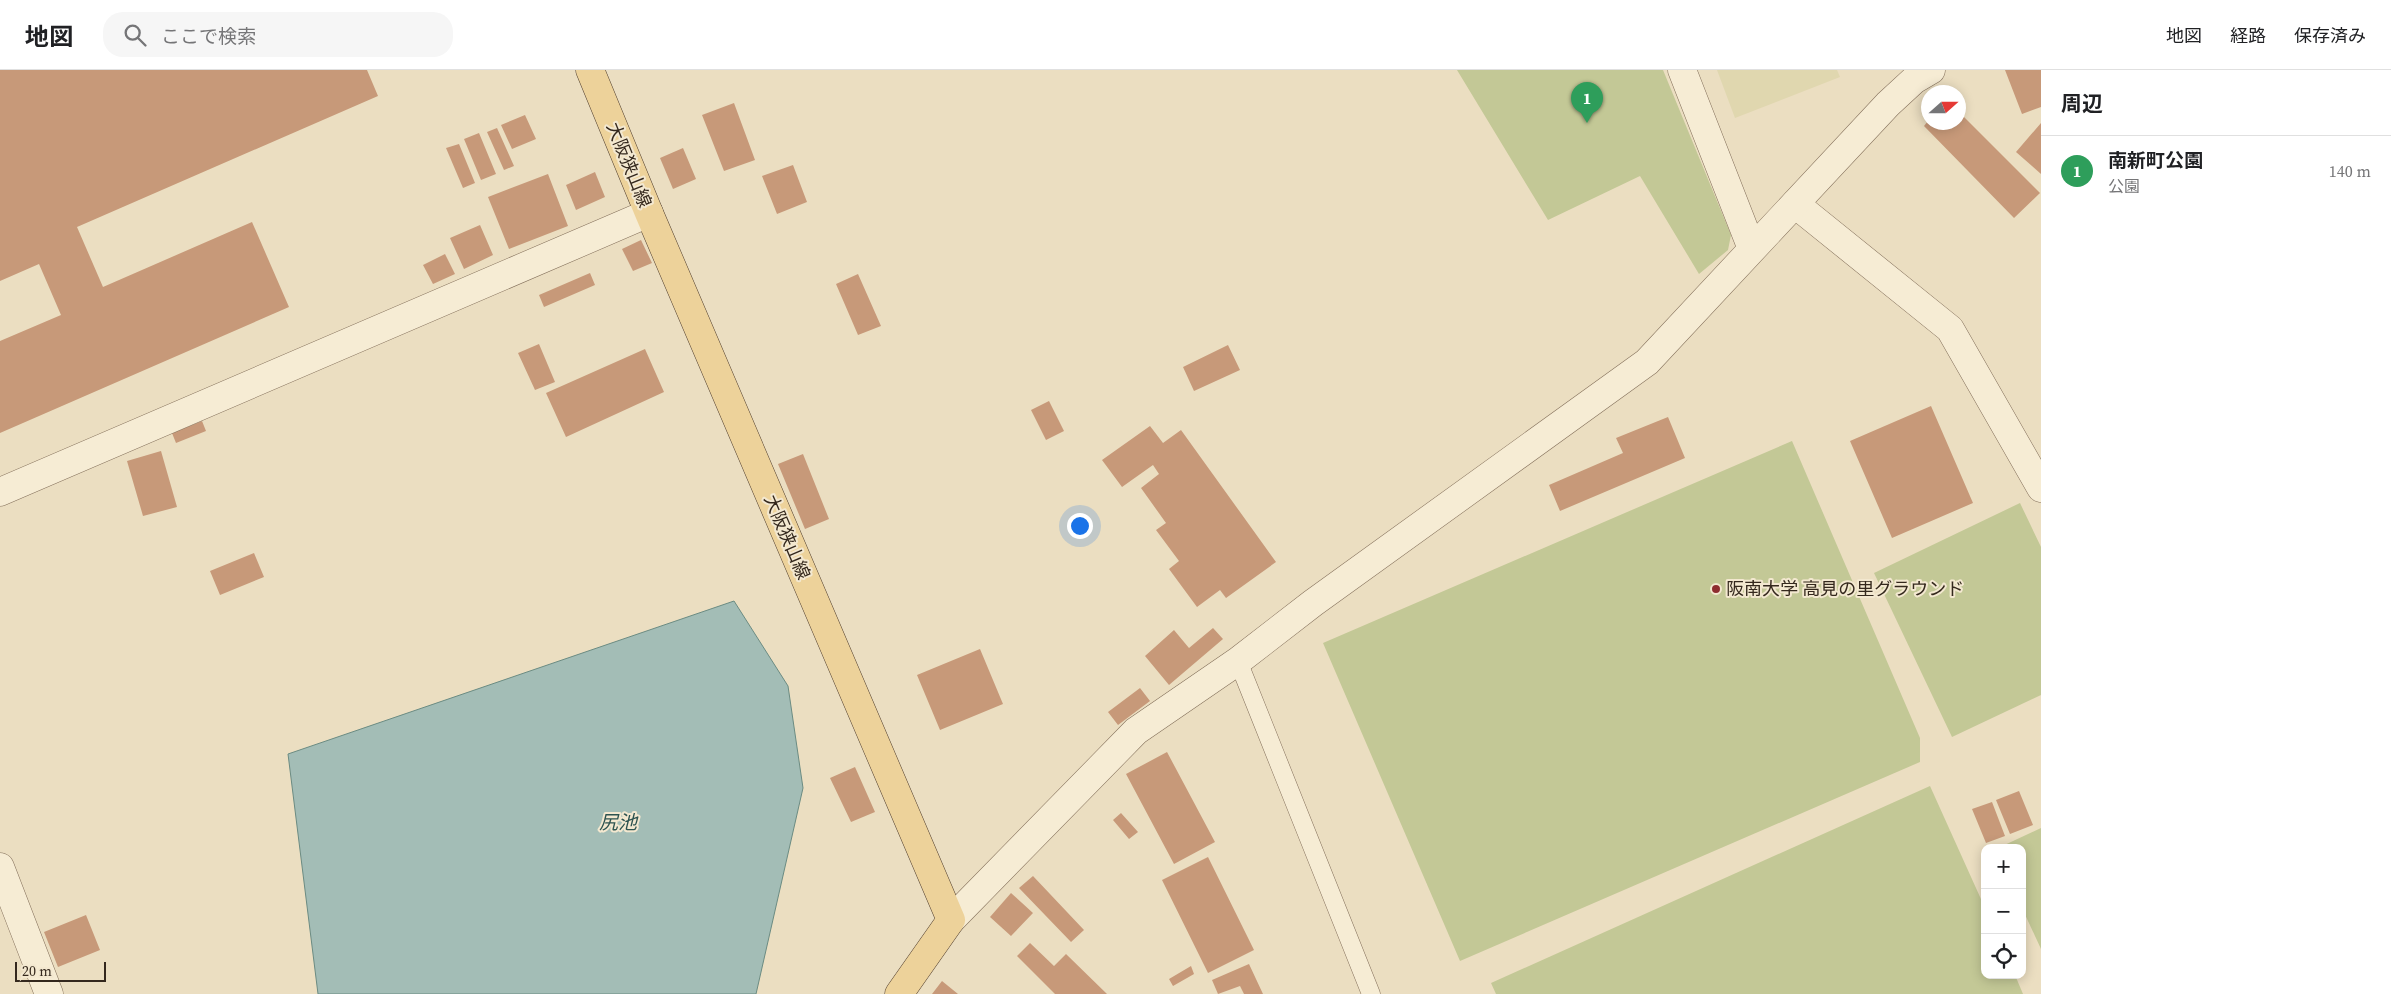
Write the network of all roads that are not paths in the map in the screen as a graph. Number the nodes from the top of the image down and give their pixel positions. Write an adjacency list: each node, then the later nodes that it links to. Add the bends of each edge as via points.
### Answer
1 (590, 70): 5 (main road, 大阪狭山線)
2 (1682, 70): 6 (street)
3 (1931, 70): 4 (street, via 1914,80 1888,104)
4 (1794, 204): 6 (street); 7 (street, via 1950,328)
5 (649, 213): 8 (street); 11 (main road, 大阪狭山線)
6 (1752, 249): 9 (street, via 1647,362)
7 (2041, 488)
8 (0, 492)
9 (1238, 660): 11 (street, via 1136,731); 14 (lane)
10 (0, 867): 12 (street)
11 (951, 920): 13 (main road)
12 (49, 994)
13 (899, 994)
14 (1371, 994)

